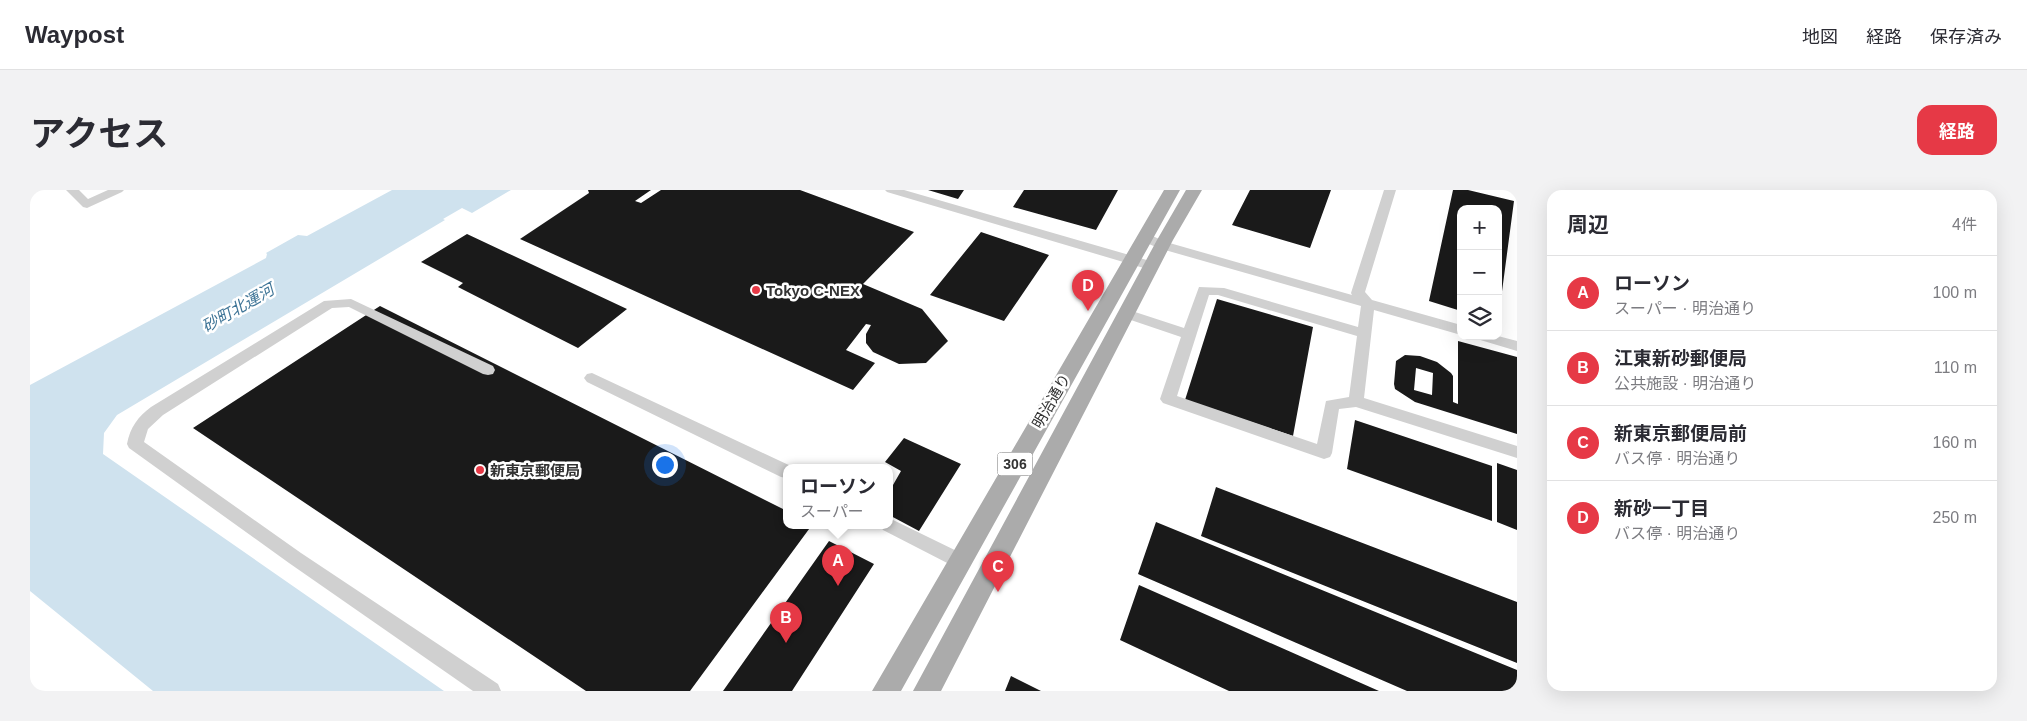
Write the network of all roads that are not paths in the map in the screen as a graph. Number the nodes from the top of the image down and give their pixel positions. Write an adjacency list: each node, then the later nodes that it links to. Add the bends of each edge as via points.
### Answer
1 (72, 190): 2 (street, via 87,204)
2 (118, 190)
3 (891, 190): 8 (street)
4 (1172, 190): 7 (main road, 明治通り / 306)
5 (1194, 190): 7 (main road, 明治通り / 306)
6 (1390, 190): 9 (street)
7 (1157, 241): 8 (main road, 明治通り / 306); 9 (street); 10 (street)
8 (1142, 263): 11 (main road, 明治通り / 306); 26 (main road, 明治通り / 306)
9 (1358, 293): 10 (street); 12 (street)
10 (1368, 304): 13 (street); 14 (street)
11 (1127, 314): 16 (street); 29 (main road, 明治通り / 306)
12 (1457, 321)
13 (1457, 329)
14 (1364, 333): 16 (street, via 1210,289 1204,290); 22 (street)
15 (1502, 333): 17 (street)
16 (1189, 335): 22 (street, via 1168,399 1324,452 1332,404)
17 (1517, 337)
18 (1496, 340): 19 (street)
19 (1517, 346)
20 (488, 370): 27 (street, via 351,303 329,304 157,410 137,431 135,444)
21 (592, 378): 24 (street)
22 (1356, 401): 23 (street)
23 (1517, 452)
24 (783, 470)
25 (893, 527): 26 (street)
26 (960, 561): 28 (main road, 明治通り / 306)
27 (491, 691)
28 (886, 691)
29 (926, 691)

